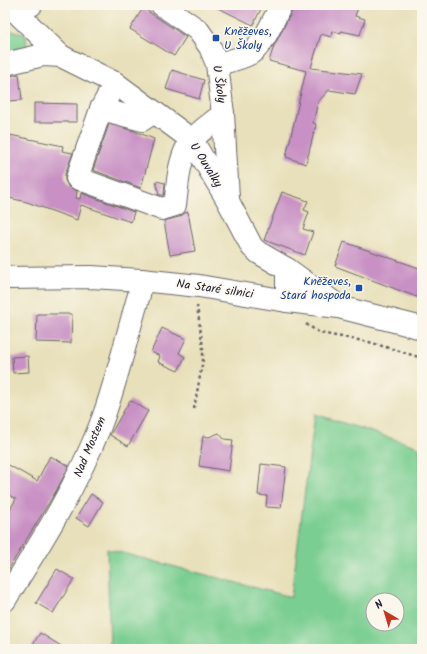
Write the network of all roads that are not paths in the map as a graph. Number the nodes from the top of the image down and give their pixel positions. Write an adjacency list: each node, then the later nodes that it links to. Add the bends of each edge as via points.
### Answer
1 (162, 5): 6 (street, U Školy, via 198,30 210,47)
2 (281, 5): 6 (street, via 259,46 252,53)
3 (17, 11): 4 (street, U Ouvalky)
4 (61, 56): 5 (street, U Ouvalky, via 43,55); 7 (street, U Ouvalky)
5 (5, 64)
6 (217, 64): 10 (street, U Školy)
7 (115, 82): 8 (street); 9 (street, U Ouvalky)
8 (101, 108): 9 (street, via 142,120); 11 (street, via 77,178 162,209 175,205 180,167)
9 (154, 112): 11 (street, U Ouvalky)
10 (223, 114): 11 (street, U Školy); 12 (street, U Školy)
11 (192, 140): 12 (street, U Ouvalky)
12 (228, 201): 13 (street, U Ouvalky, via 252,247)
13 (287, 269): 16 (street); 17 (street, U Ouvalky)
14 (5, 278): 15 (street, Na Staré silnici, via 91,277)
15 (141, 280): 16 (street, Na Staré silnici, via 199,286); 19 (street, Nad Mostem, via 114,382 95,437 46,535)
16 (286, 301): 17 (street, Na Staré silnici)
17 (340, 307): 18 (street, Na Staré silnici)
18 (422, 328)
19 (5, 600)

